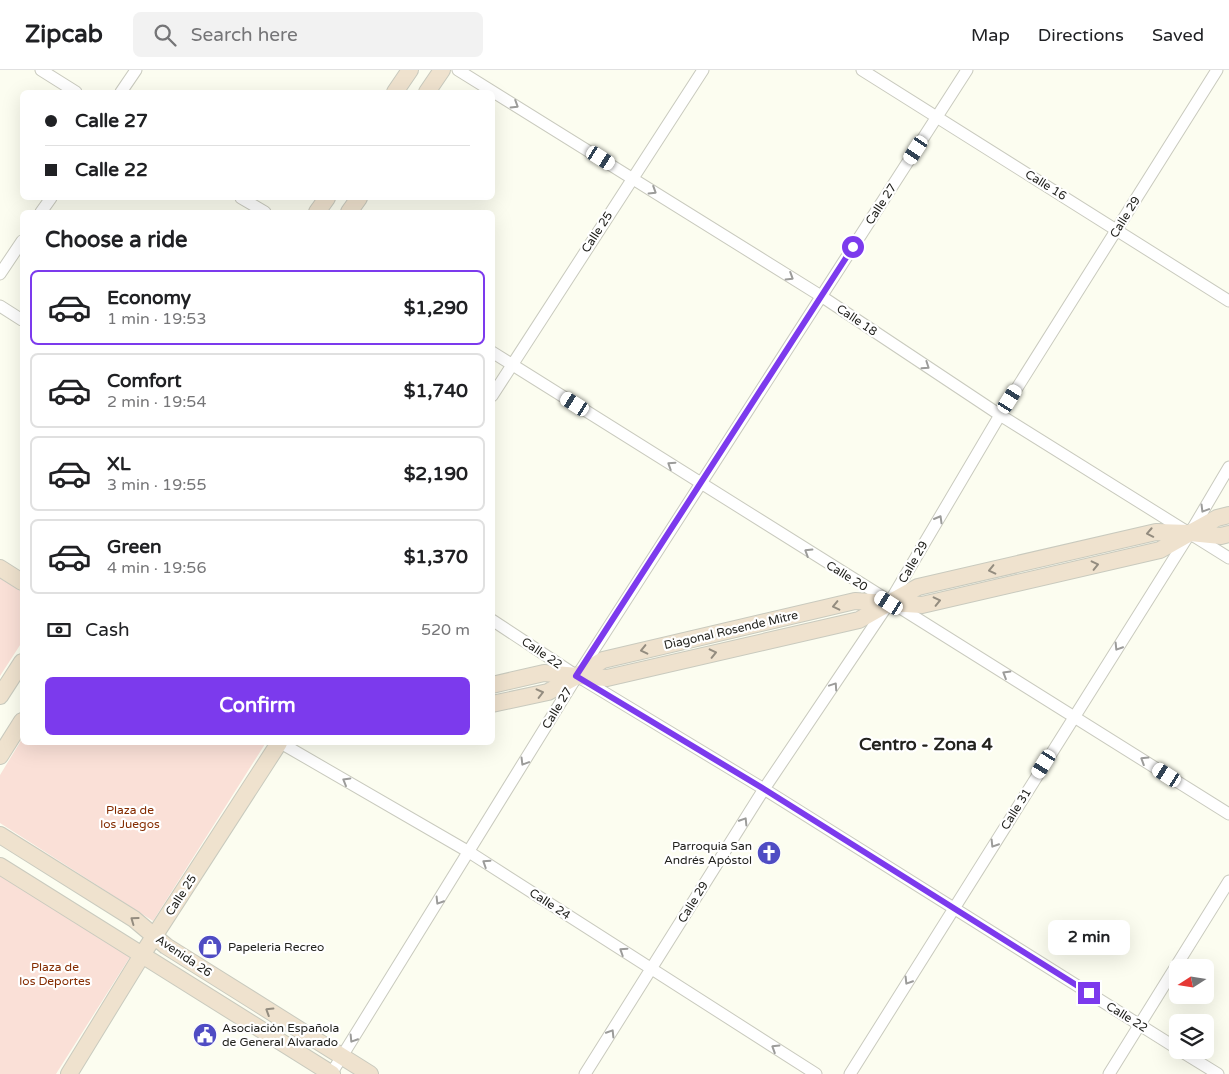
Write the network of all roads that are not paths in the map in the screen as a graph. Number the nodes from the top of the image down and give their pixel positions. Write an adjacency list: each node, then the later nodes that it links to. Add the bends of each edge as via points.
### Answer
1 (41, 70): 10 (street)
2 (136, 70): 11 (street)
3 (410, 70): 12 (main road)
4 (442, 70): 13 (main road)
5 (458, 70): 14 (street, Calle 18, one-way to 14)
6 (703, 70): 17 (street, Calle 25)
7 (862, 70): 16 (street, Calle 16)
8 (967, 70): 16 (street, Calle 27)
9 (1217, 70): 22 (street, Calle 29)
10 (73, 90)
11 (123, 90)
12 (396, 90)
13 (429, 90)
14 (490, 90)
15 (495, 93): 17 (street, Calle 18, one-way to 17)
16 (937, 117): 22 (street, Calle 16); 25 (street, Calle 27)
17 (633, 178): 25 (street, Calle 18, one-way to 25); 30 (street, Calle 25)
18 (50, 200): 20 (street)
19 (244, 200): 21 (street)
20 (43, 210)
21 (262, 210)
22 (1117, 230): 26 (street, Calle 16); 32 (street, Calle 29)
23 (20, 244): 24 (street)
24 (0, 274)
25 (822, 296): 32 (street, Calle 18, one-way to 32); 34 (street, Calle 27)
26 (1229, 301)
27 (0, 306): 28 (street)
28 (20, 319)
29 (495, 354): 30 (street, Calle 20)
30 (512, 364): 31 (street, Calle 25); 34 (street, Calle 20, one-way to 30)
31 (495, 391)
32 (1000, 416): 36 (street, Calle 18); 41 (street, Calle 29, one-way to 32)
33 (1229, 467): 36 (street, Calle 31, one-way to 36)
34 (701, 484): 41 (street, Calle 20, one-way to 34); 44 (street, Calle 27)
35 (1229, 515): 36 (main road, via 1216,518)
36 (1190, 534): 37 (main road); 38 (street, Calle 18); 41 (main road, via 1160,550 922,605); 48 (street, Calle 31, one-way to 48)
37 (1229, 534)
38 (1229, 558)
39 (0, 568): 40 (main road)
40 (20, 581)
41 (889, 603): 44 (main road, Diagonal Rosende Mitre, via 859,620 607,678); 48 (street, Calle 20, one-way to 41); 53 (street, Calle 29, one-way to 41)
42 (495, 622): 44 (street, Calle 22)
43 (20, 665): 46 (main road)
44 (576, 676): 45 (main road, Diagonal Rosende Mitre, via 544,673); 47 (main road, one-way to 44, via 548,692); 53 (street, Calle 22); 56 (street, Calle 27, one-way to 56)
45 (495, 684)
46 (0, 696)
47 (495, 703)
48 (1074, 716): 54 (street, Calle 20, one-way to 48); 59 (street, Calle 31, one-way to 59)
49 (20, 724): 52 (main road)
50 (278, 745): 60 (main road, Calle 25)
51 (282, 745): 56 (street, Calle 24, one-way to 51)
52 (0, 756)
53 (764, 789): 59 (street, Calle 22); 62 (street, Calle 29, one-way to 53)
54 (1229, 814)
55 (0, 835): 60 (main road, Avenida 26, one-way to 55, via 134,919)
56 (469, 852): 62 (street, Calle 24, one-way to 56); 65 (street, Calle 27, one-way to 65)
57 (0, 866): 61 (main road, Avenida 26)
58 (1229, 882): 63 (street)
59 (954, 908): 63 (street, Calle 22); 72 (street, Calle 31, one-way to 72)
60 (154, 936): 61 (main road, Calle 25); 65 (main road, Avenida 26, one-way to 60)
61 (142, 955): 67 (main road, Calle 25); 68 (main road, Avenida 26)
62 (651, 970): 70 (street, Calle 29, one-way to 62); 71 (street, Calle 24, one-way to 62)
63 (1139, 1025): 64 (street, Calle 22); 73 (street)
64 (1169, 1043)
65 (342, 1057): 68 (street, Calle 27); 69 (main road, Avenida 26)
66 (1194, 1059): 74 (street, Calle 22)
67 (69, 1074)
68 (332, 1074)
69 (370, 1074)
70 (585, 1074)
71 (816, 1074)
72 (850, 1074)
73 (1108, 1074)
74 (1218, 1074)

